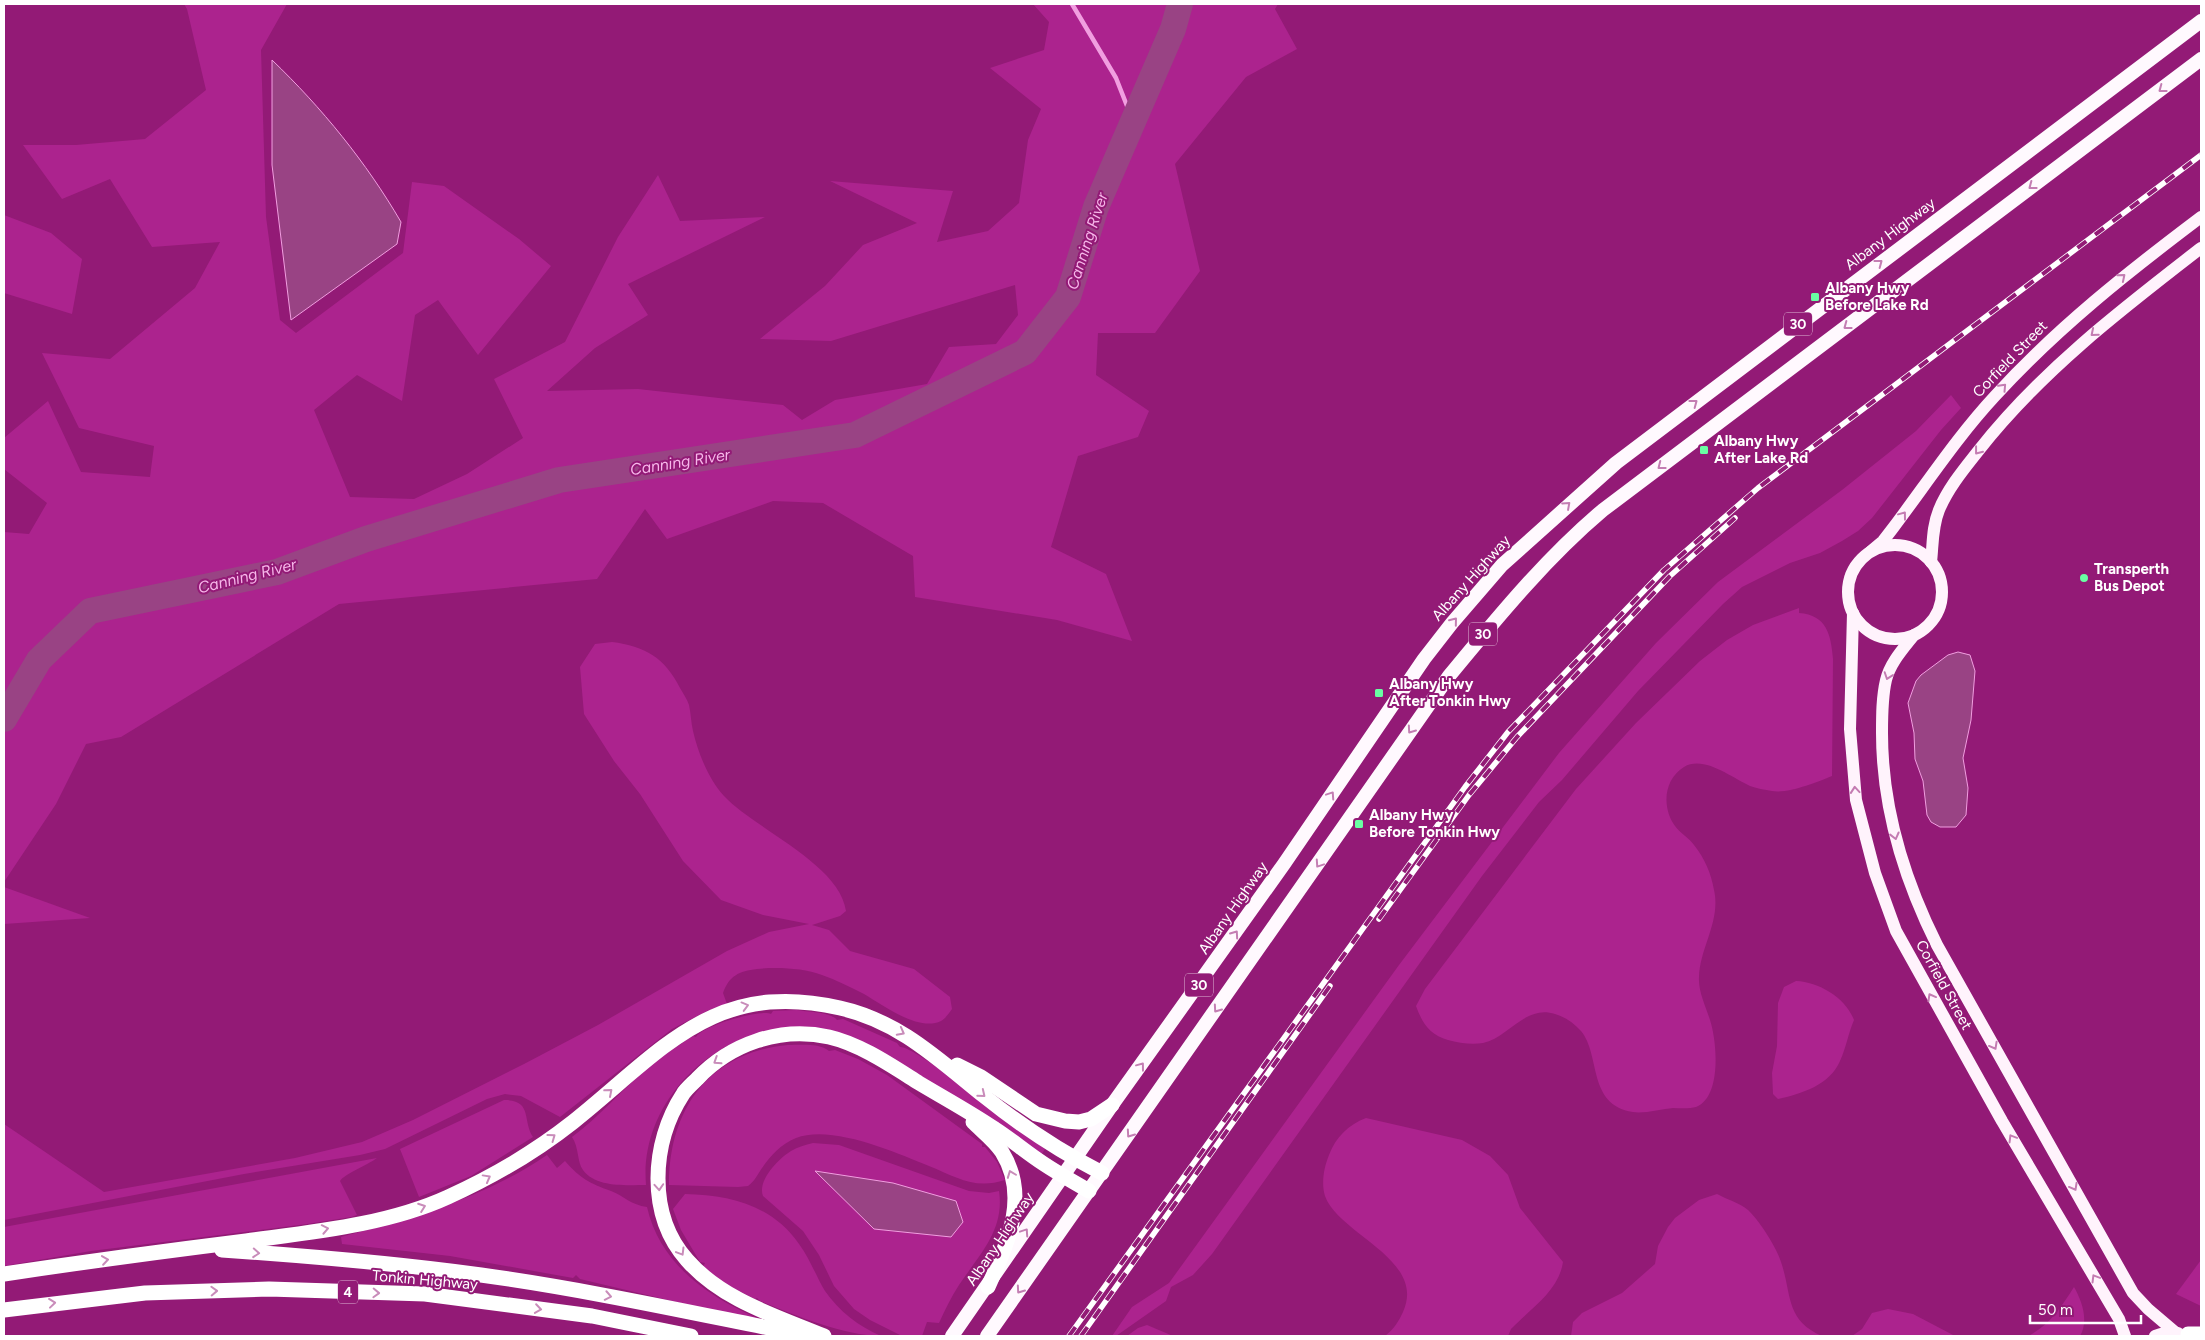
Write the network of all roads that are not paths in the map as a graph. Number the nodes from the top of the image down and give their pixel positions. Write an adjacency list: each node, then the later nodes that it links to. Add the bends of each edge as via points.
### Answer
1 (2201, 21): 10 (highway, Albany Highway / 30, one-way to 1, via 1273,880 1424,659 1502,565 1616,463)
2 (2201, 59): 13 (highway, 30, one-way to 13, via 1603,510 1558,550 1449,676)
3 (2201, 217): 5 (main road, Corfield Street, one-way to 3, via 1894,528 1972,422 2030,359 2130,270)
4 (2201, 248): 6 (main road, one-way to 6, via 2067,355 2002,422 1943,502 1933,533)
5 (1870, 551): 6 (main road, via 1888,545 1904,546); 7 (main road, via 1859,561 1848,584)
6 (1931, 562): 8 (main road, via 1940,579 1941,601 1930,623)
7 (1853, 613): 8 (main road, via 1872,633 1900,639); 26 (main road, Corfield Street, one-way to 7, via 2119,1319 2002,1121 1893,923 1875,873 1856,800 1850,729)
8 (1914, 635): 20 (main road, Corfield Street, one-way to 20, via 1896,658 1886,679 1882,744 1894,832 1918,904 1937,945 2134,1293 2148,1310)
9 (931, 1052): 10 (highway, via 981,1077 1036,1114 1079,1122 1091,1119); 12 (highway, one-way to 12, via 987,1098); 16 (highway, one-way to 9, via 308,1233 401,1214 444,1199 485,1180 532,1152 684,1031 718,1013 755,1003 786,1002 839,1008 877,1019)
10 (1112, 1105): 12 (highway, Albany Highway / 30)
11 (958, 1106): 14 (highway); 18 (highway, one-way to 11, via 1006,1245 1016,1204 1014,1183 1002,1151); 23 (highway, one-way to 23, via 877,1056 830,1037 798,1034 760,1038 736,1049 711,1064 683,1094 669,1125 657,1166 660,1208 685,1259 718,1288)
12 (1075, 1159): 13 (highway); 14 (highway, Albany Highway / 30)
13 (1102, 1173): 15 (highway, 30)
14 (1063, 1176): 15 (highway); 18 (highway, Albany Highway / 30, one-way to 14)
15 (1089, 1191): 25 (highway, 30, one-way to 25)
16 (190, 1248): 17 (highway, one-way to 16); 22 (highway, one-way to 22, via 345,1259 481,1275 603,1295)
17 (4, 1274)
18 (988, 1287): 24 (highway, Albany Highway / 30)
19 (4, 1310): 21 (highway, Tonkin Highway / 4, one-way to 21, via 145,1293 269,1289 425,1294 592,1316)
20 (2189, 1334): 27 (main road, Corfield Street)
21 (691, 1336)
22 (809, 1336)
23 (824, 1336)
24 (952, 1336)
25 (987, 1336)
26 (2125, 1336)
27 (2155, 1336)

